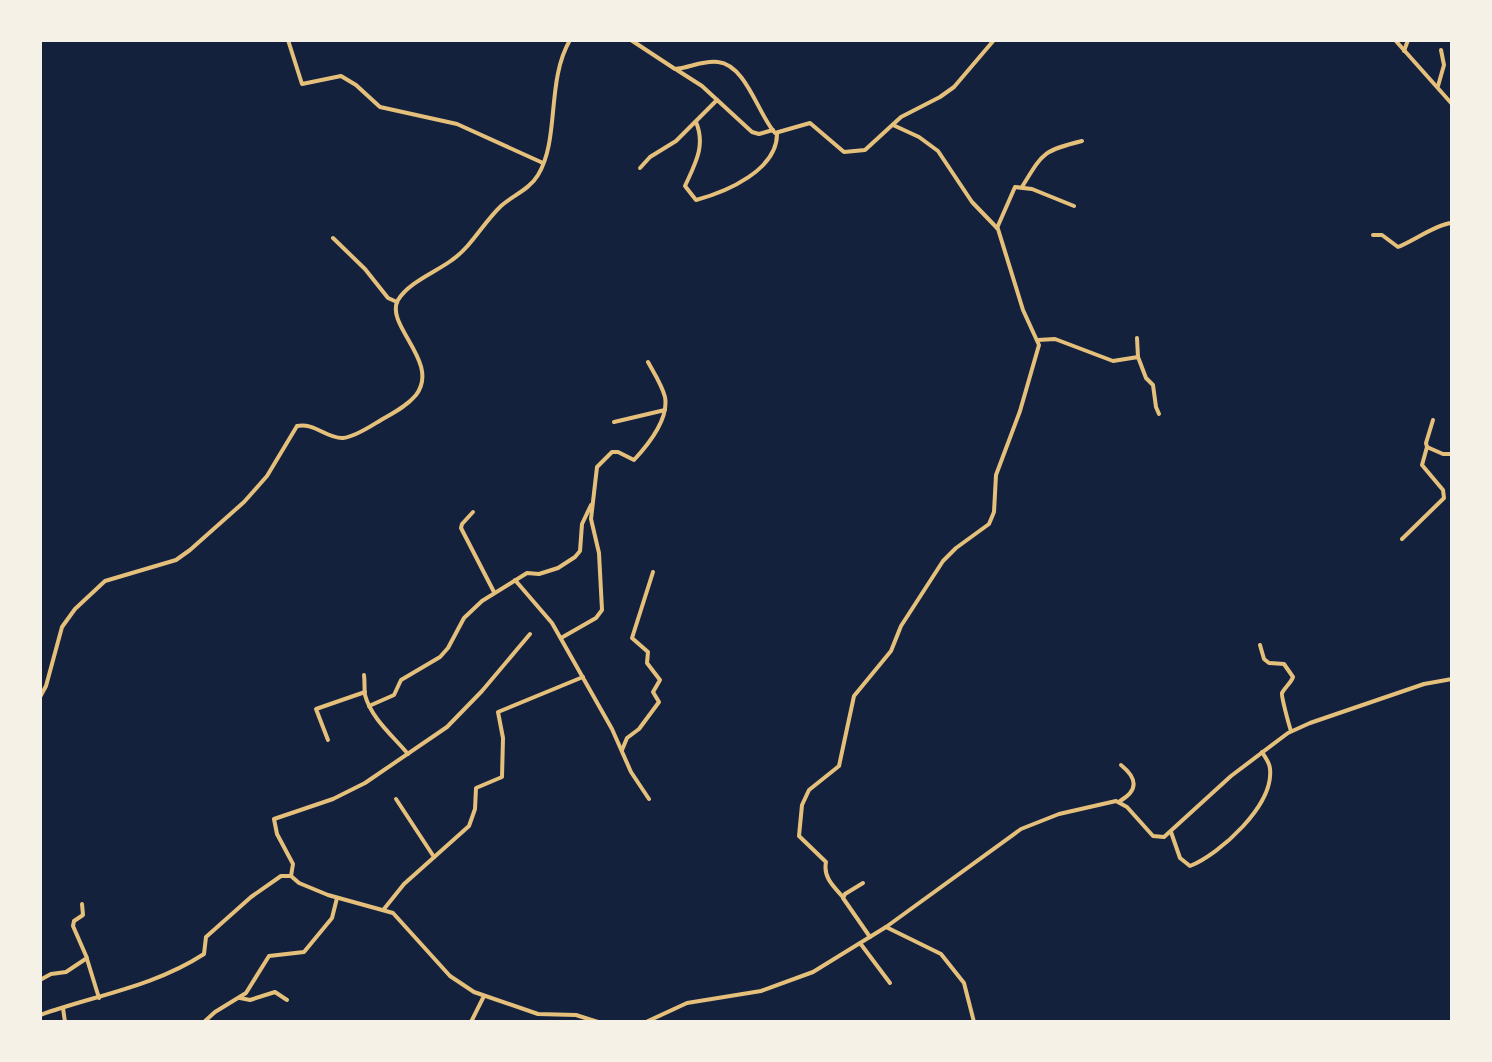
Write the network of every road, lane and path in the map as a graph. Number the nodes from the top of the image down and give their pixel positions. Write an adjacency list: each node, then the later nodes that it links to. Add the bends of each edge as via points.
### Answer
1 (288, 40): 17 (street, via 303,85 341,76 384,109 457,124)
2 (567, 40): 17 (street)
3 (631, 40): 9 (street)
4 (994, 40): 14 (street, via 954,87)
5 (1395, 40): 8 (street)
6 (1408, 40): 8 (street)
7 (1441, 50): 10 (street)
8 (1404, 51): 10 (street)
9 (677, 70): 11 (street); 15 (street, via 717,62 735,70)
10 (1438, 87): 12 (street)
11 (717, 100): 13 (street); 15 (street, via 752,132)
12 (1452, 104)
13 (696, 122): 15 (street, via 700,152 685,186 696,200 749,177 773,154); 18 (street)
14 (893, 125): 15 (street, via 865,150 849,153 810,123); 22 (street, via 938,151 972,202)
15 (775, 132)
16 (1082, 141): 19 (street, via 1043,154)
17 (543, 163): 25 (street, via 535,180 501,206 455,258)
18 (640, 168)
19 (1022, 187): 20 (street); 22 (street, via 1011,190)
20 (1074, 206)
21 (1452, 223): 23 (street, via 1398,247)
22 (997, 228): 27 (street)
23 (1373, 235)
24 (333, 238): 25 (street)
25 (397, 302): 49 (street, via 396,315 419,360 422,379 417,394 346,437 297,426 261,483 182,557 105,581 75,609 62,627)
26 (1137, 338): 28 (street)
27 (1038, 340): 28 (street, via 1055,339 1113,361); 64 (street, via 996,475 989,524 949,553 936,572 891,651 854,696 839,766 812,787 802,805 799,836 825,861 824,870)
28 (1138, 357): 31 (street, via 1153,385)
29 (648, 362): 30 (street)
30 (665, 410): 33 (street); 36 (street, via 634,460 615,452 597,467)
31 (1159, 414)
32 (1433, 420): 34 (street)
33 (614, 422)
34 (1427, 447): 35 (street); 38 (street, via 1422,465 1444,498)
35 (1452, 454)
36 (592, 503): 40 (street, via 575,557 558,568); 43 (street, via 602,610)
37 (473, 512): 41 (street, via 461,528)
38 (1402, 539)
39 (653, 572): 53 (street, via 632,638 647,650 647,663 659,678 653,692 659,702)
40 (515, 580): 41 (street); 43 (street)
41 (494, 592): 50 (street, via 464,618 444,654 401,680 394,695)
42 (530, 634): 55 (street, via 459,716)
43 (561, 638): 46 (street)
44 (1260, 645): 51 (street, via 1264,659 1284,664 1293,677 1281,700)
45 (364, 675): 48 (street)
46 (583, 677): 53 (street); 61 (street, via 498,712 502,777 476,788 471,823)
47 (1452, 679): 51 (street, via 1424,684)
48 (365, 692): 50 (street); 52 (street, via 316,709)
49 (40, 697)
50 (369, 706): 55 (street)
51 (1291, 732): 54 (street)
52 (328, 740)
53 (621, 752): 58 (street)
54 (1262, 752): 60 (street); 60 (street, via 1271,769 1268,783 1254,813 1229,840 1190,866 1180,858)
55 (408, 754): 62 (street, via 333,799 274,819 293,864)
56 (1121, 765): 59 (street, via 1135,786)
57 (396, 799): 61 (street)
58 (649, 799)
59 (1120, 801): 60 (street, via 1153,836); 68 (street, via 1059,814 1021,829)
60 (1171, 832)
61 (434, 857): 67 (street)
62 (291, 876): 65 (street); 75 (street, via 281,876 251,897 206,937 204,954 193,961)
63 (863, 883): 64 (street)
64 (843, 897): 69 (street)
65 (337, 898): 67 (street); 76 (street, via 332,918 304,952 269,956)
66 (82, 904): 71 (street, via 83,915 73,926)
67 (384, 909): 74 (street, via 450,976)
68 (886, 927): 69 (street); 86 (street, via 941,954 966,989)
69 (870, 937): 70 (street)
70 (860, 943): 73 (street); 85 (street, via 799,978 745,995 687,1003)
71 (87, 958): 72 (street); 75 (street)
72 (40, 980)
73 (890, 983)
74 (484, 996): 83 (street); 84 (street, via 538,1014 576,1015)
75 (99, 998): 78 (street)
76 (240, 998): 77 (street, via 275,992); 82 (street)
77 (287, 1000)
78 (63, 1008): 79 (street); 81 (street)
79 (41, 1015): 80 (street)
80 (43, 1022)
81 (65, 1022)
82 (204, 1022)
83 (471, 1022)
84 (598, 1022)
85 (646, 1022)
86 (974, 1022)

